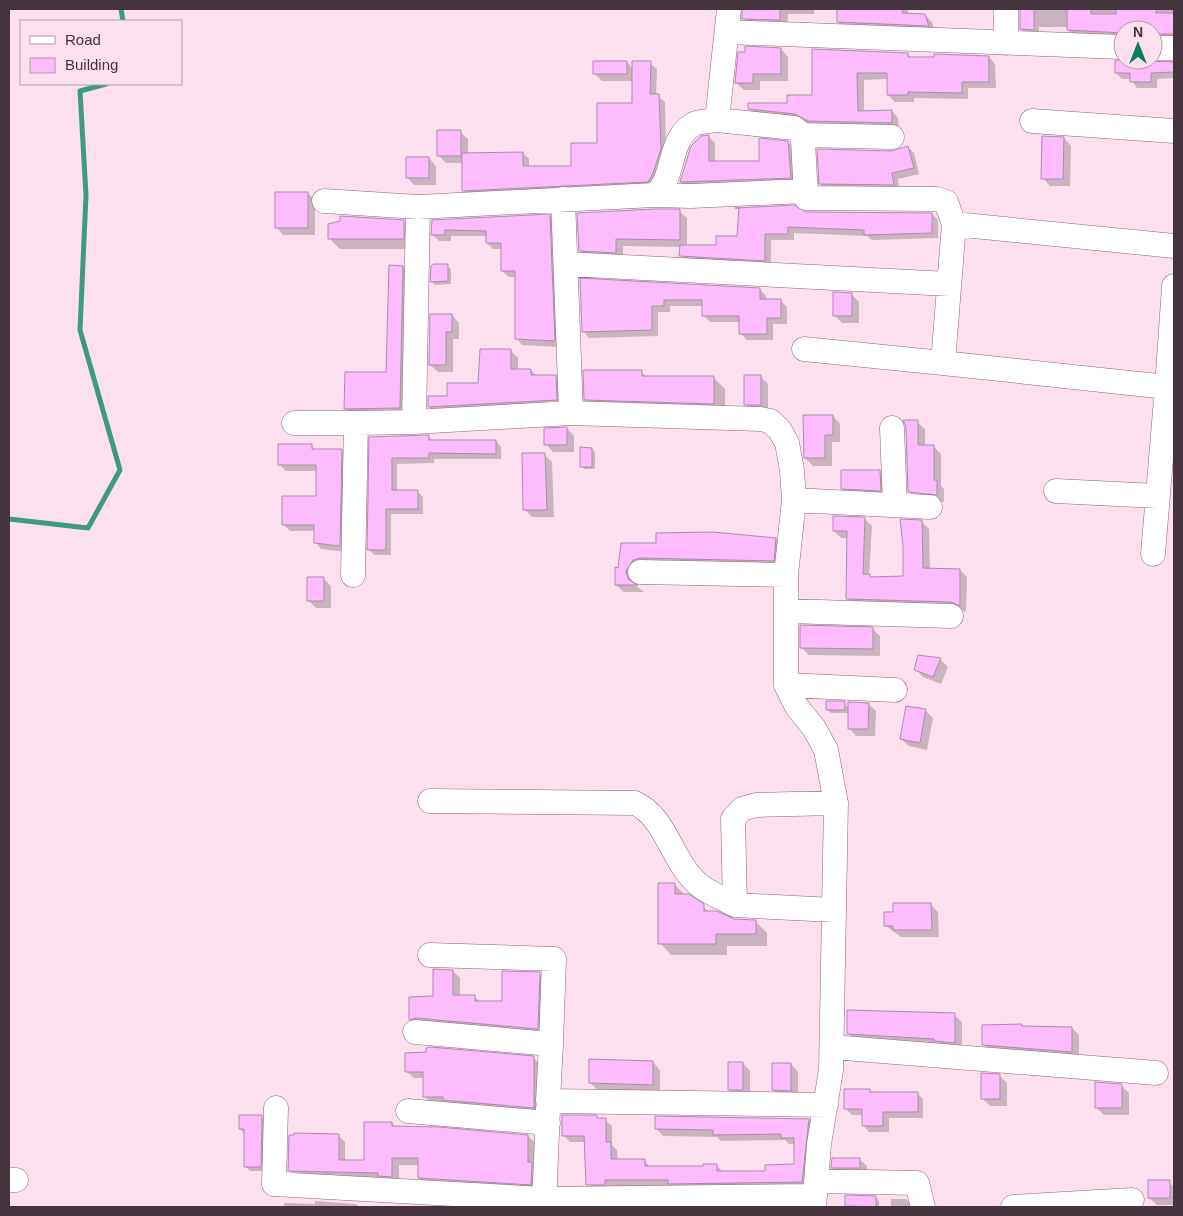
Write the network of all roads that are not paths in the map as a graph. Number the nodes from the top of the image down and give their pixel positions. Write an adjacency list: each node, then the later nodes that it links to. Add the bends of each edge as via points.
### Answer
1 (1006, 9): 3 (street)
2 (728, 20): 3 (street); 5 (street)
3 (1006, 42): 4 (street)
4 (1113, 47)
5 (717, 120): 8 (street, via 794,128); 11 (street, via 694,124 676,142 662,189)
6 (1032, 121): 7 (street)
7 (1174, 131)
8 (801, 135): 9 (street); 10 (street)
9 (892, 137)
10 (805, 191): 11 (street); 15 (street, via 806,198 937,199 946,202)
11 (654, 195): 12 (street)
12 (563, 199): 14 (street); 17 (street)
13 (324, 201): 14 (street)
14 (418, 207): 24 (street)
15 (954, 224): 16 (street); 18 (street)
16 (1174, 246)
17 (566, 264): 18 (street); 23 (street)
18 (949, 284): 21 (street)
19 (1174, 286): 22 (street)
20 (804, 349): 21 (street)
21 (943, 363): 22 (street)
22 (1166, 387): 29 (street)
23 (571, 413): 24 (street); 30 (street, via 770,421 780,429 787,443)
24 (414, 422): 26 (street)
25 (294, 423): 26 (street)
26 (356, 423): 35 (street)
27 (892, 428): 31 (street)
28 (1056, 491): 29 (street)
29 (1158, 496): 33 (street)
30 (794, 500): 31 (street); 36 (street)
31 (895, 505): 32 (street)
32 (930, 506)
33 (1152, 554)
34 (640, 572): 36 (street)
35 (354, 575)
36 (786, 576): 37 (street)
37 (786, 611): 38 (street); 39 (street)
38 (951, 616)
39 (786, 685): 40 (street); 42 (street, via 796,707 814,728 826,750)
40 (895, 690)
41 (430, 800): 43 (street, via 635,803 648,809 698,884)
42 (836, 803): 43 (street, via 756,805 742,809 733,819); 44 (street)
43 (735, 905): 44 (street)
44 (834, 910): 48 (street)
45 (430, 955): 47 (street, via 554,959)
46 (415, 1032): 47 (street)
47 (551, 1044): 53 (street)
48 (832, 1047): 49 (street); 50 (street)
49 (1156, 1073)
50 (826, 1105): 53 (street); 54 (street)
51 (276, 1108): 56 (street, via 274,1184)
52 (408, 1111): 53 (street)
53 (548, 1112): 56 (street)
54 (815, 1195): 56 (street); 57 (street, via 917,1183)
55 (1132, 1200): 58 (street)
56 (544, 1203)
57 (923, 1207)
58 (1013, 1207)

